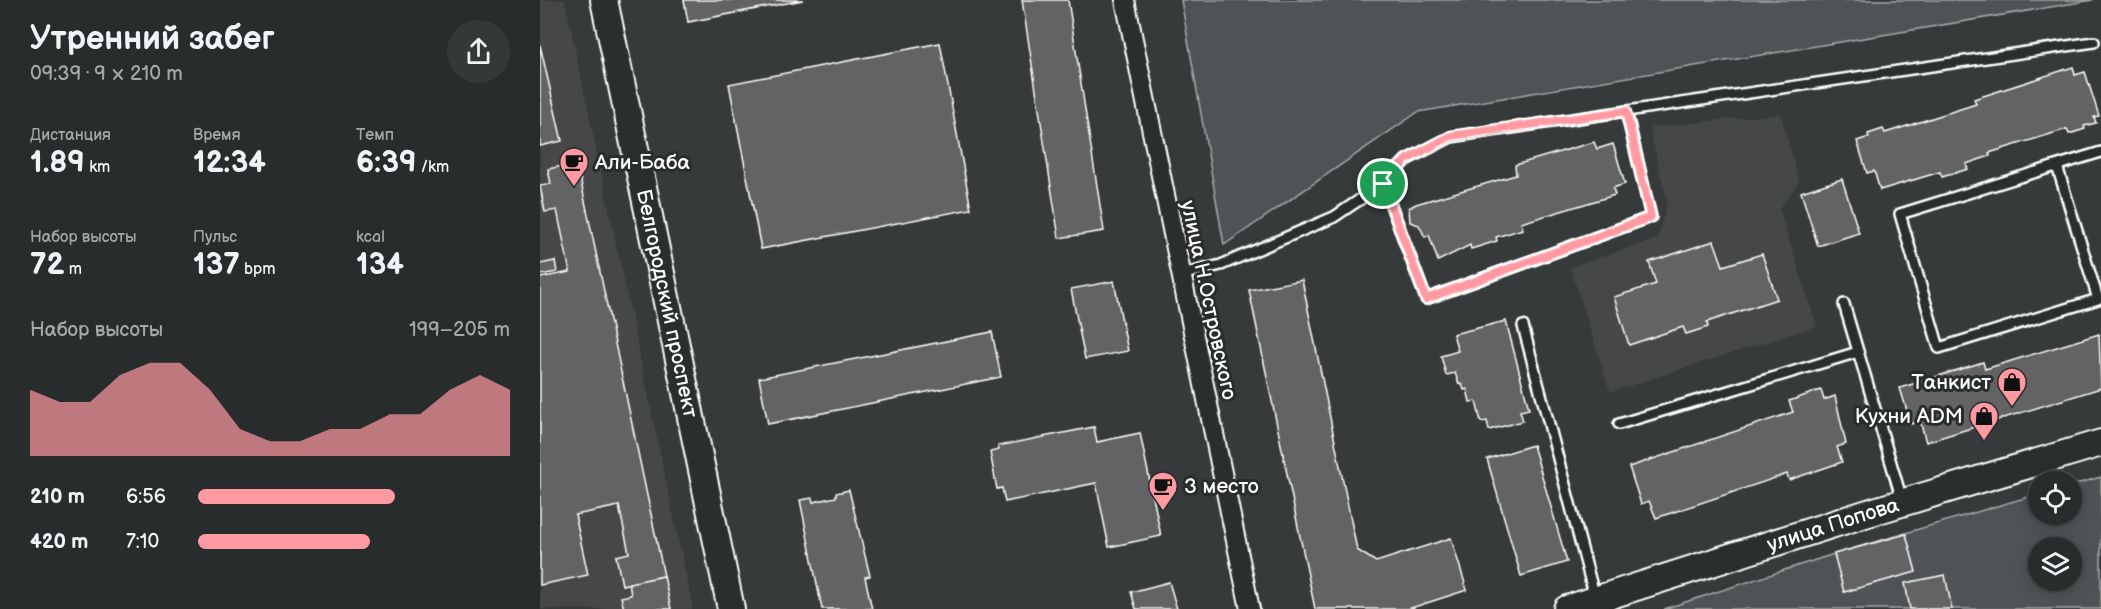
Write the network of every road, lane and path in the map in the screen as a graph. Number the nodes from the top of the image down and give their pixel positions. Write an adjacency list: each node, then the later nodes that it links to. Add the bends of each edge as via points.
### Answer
1 (604, 0): 16 (main road, Белгородский проспект)
2 (1125, 0): 8 (street, улица Н.Островского)
3 (2094, 42): 4 (lane)
4 (1626, 111): 7 (lane, via 1451,136 1406,160); 7 (lane, via 1651,217 1426,299)
5 (2101, 152): 6 (lane)
6 (2057, 166): 6 (lane, via 1900,214 1939,348 2098,299)
7 (1383, 184): 8 (lane, via 1334,217 1221,265)
8 (1181, 274): 17 (street, улица Н.Островского)
9 (1844, 304): 11 (lane)
10 (1523, 326): 15 (lane)
11 (1858, 352): 12 (lane); 14 (lane)
12 (1619, 424)
13 (2101, 443): 14 (main road, улица Попова)
14 (1902, 502): 15 (main road, улица Попова)
15 (1596, 600): 18 (main road, улица Попова)
16 (731, 609)
17 (1250, 609)
18 (1567, 609)

